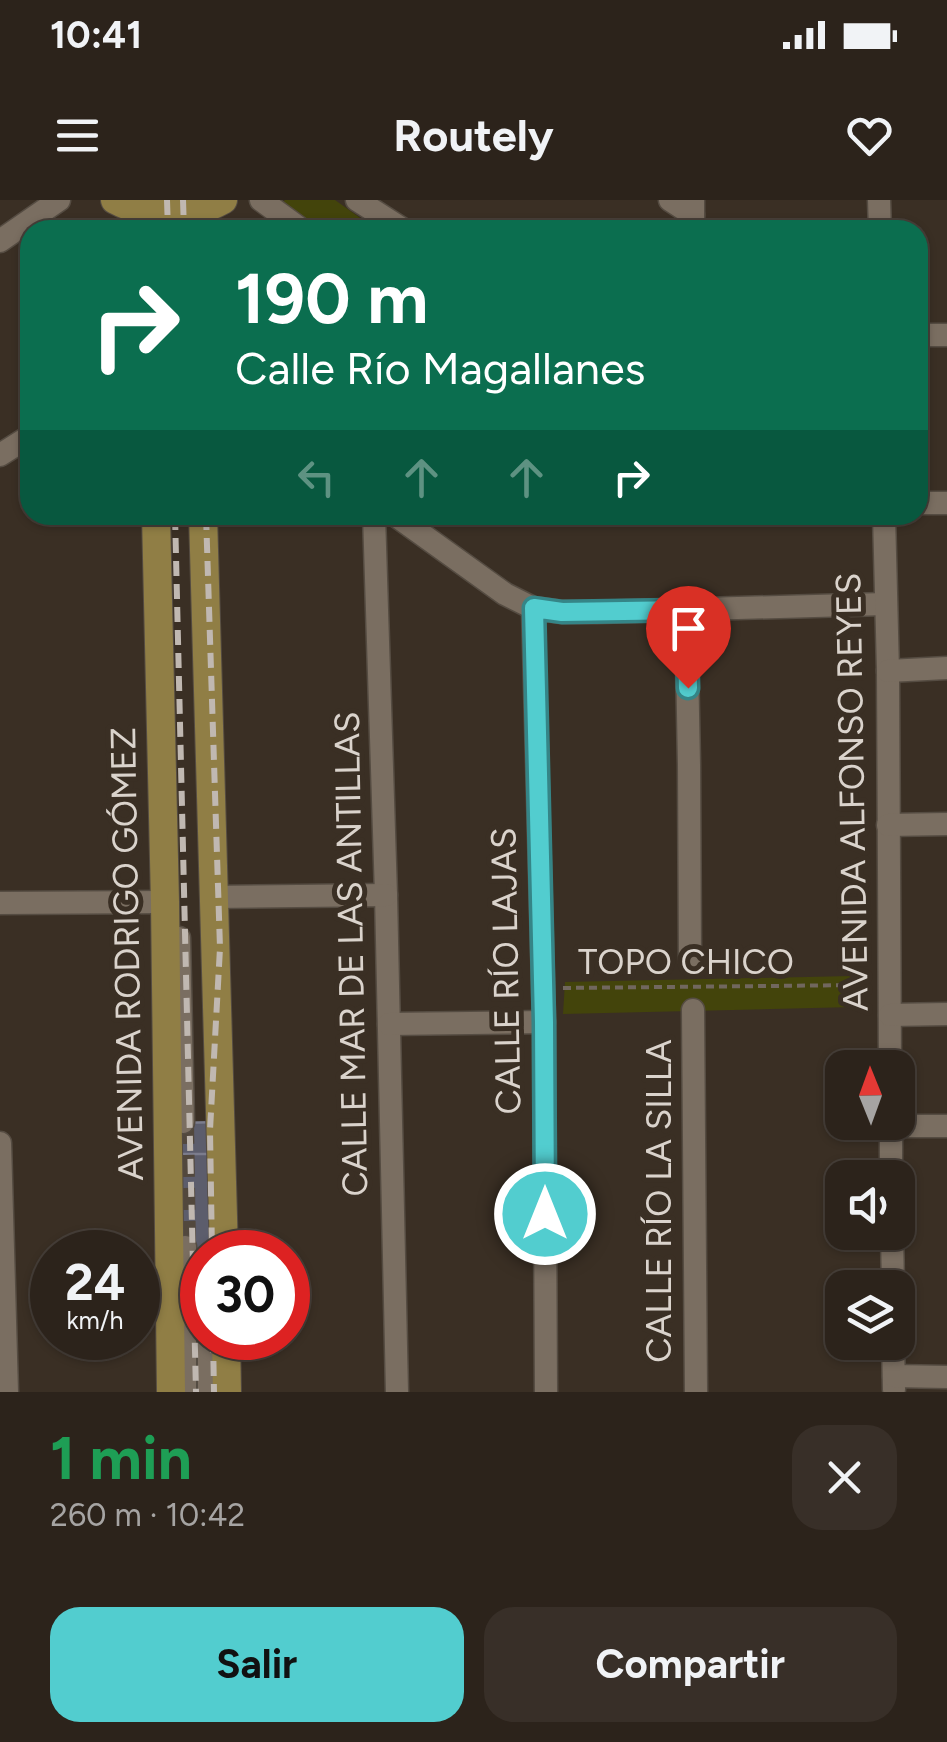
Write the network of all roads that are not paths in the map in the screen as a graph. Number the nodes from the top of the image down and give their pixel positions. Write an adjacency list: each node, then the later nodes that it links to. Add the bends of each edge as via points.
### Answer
1 (59, 200): 9 (street)
2 (114, 200): 8 (main road)
3 (223, 200): 8 (main road)
4 (261, 200): 10 (street)
5 (357, 200): 11 (street)
6 (670, 200): 7 (street)
7 (693, 215)
8 (174, 216)
9 (30, 220)
10 (288, 220)
11 (388, 220)
12 (156, 525): 28 (main road, AVENIDA RODRIGO GÓMEZ)
13 (168, 525): 37 (street)
14 (190, 525): 38 (street)
15 (203, 525): 27 (main road)
16 (374, 525): 26 (street, CALLE MAR DE LAS ANTILLAS)
17 (409, 525): 20 (street)
18 (884, 525): 19 (street, AVENIDA ALFONSO REYES)
19 (885, 604): 21 (street); 23 (street, AVENIDA ALFONSO REYES)
20 (534, 608): 21 (street); 34 (street, CALLE RÍO LAJAS)
21 (686, 610): 30 (street)
22 (947, 668): 23 (street)
23 (888, 671): 25 (street, AVENIDA ALFONSO REYES)
24 (947, 824): 25 (street)
25 (888, 825): 33 (street, AVENIDA ALFONSO REYES)
26 (386, 895): 27 (street); 35 (street, CALLE MAR DE LAS ANTILLAS)
27 (214, 898): 42 (main road)
28 (165, 902): 29 (street); 49 (main road, AVENIDA RODRIGO GÓMEZ)
29 (0, 903)
30 (690, 962)
31 (693, 1010): 55 (street, CALLE RÍO LA SILLA)
32 (947, 1014): 33 (street)
33 (890, 1015): 36 (street, AVENIDA ALFONSO REYES)
34 (544, 1022): 35 (street); 54 (street, CALLE RÍO LAJAS)
35 (389, 1024): 53 (street, CALLE MAR DE LAS ANTILLAS)
36 (890, 1050)
37 (182, 1122)
38 (208, 1122)
39 (915, 1125): 40 (street)
40 (947, 1126)
41 (0, 1143): 48 (street)
42 (215, 1230)
43 (185, 1360): 50 (street)
44 (210, 1360): 51 (street)
45 (226, 1360): 52 (main road)
46 (947, 1377): 47 (street)
47 (894, 1384)
48 (7, 1392)
49 (171, 1392)
50 (185, 1392)
51 (209, 1392)
52 (227, 1392)
53 (397, 1392)
54 (546, 1392)
55 (696, 1392)

